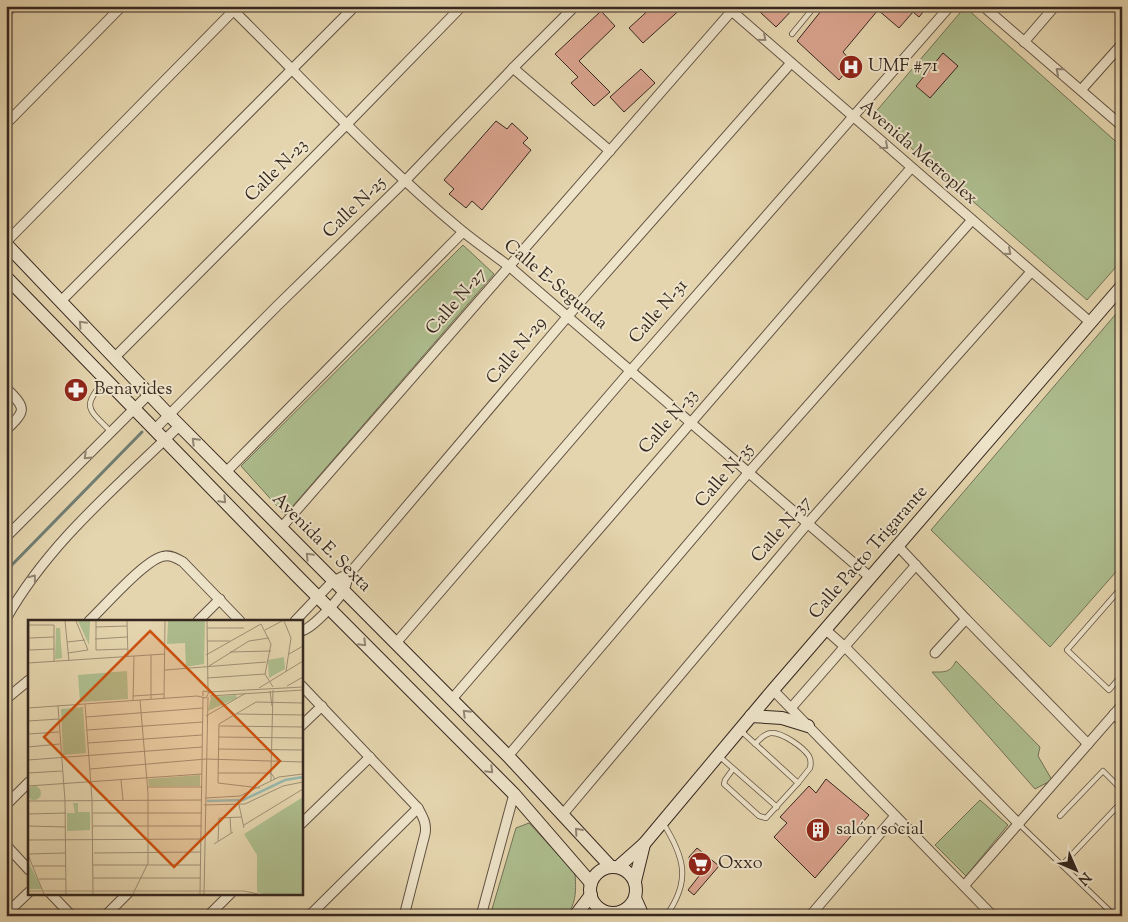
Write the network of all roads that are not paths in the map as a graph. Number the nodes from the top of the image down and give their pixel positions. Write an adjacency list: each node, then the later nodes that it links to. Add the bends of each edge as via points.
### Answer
1 (13, 6): 12 (street)
2 (122, 6): 21 (street)
3 (355, 6): 18 (street)
4 (462, 6): 22 (street, Calle N-23)
5 (575, 6): 17 (street, Calle N-25)
6 (815, 6): 13 (lane)
7 (950, 6): 20 (street, Calle N-31)
8 (983, 6): 14 (street)
9 (1055, 6): 14 (street)
10 (234, 8): 18 (street, Calle E-Segunda); 29 (street)
11 (731, 8): 16 (street, Avenida Metroplex, one-way to 16); 24 (street, Calle N-27)
12 (6, 13)
13 (792, 34)
14 (1024, 42): 19 (street, one-way to 14)
15 (1122, 44): 19 (street)
16 (791, 63): 20 (street, Avenida Metroplex); 35 (street, Calle N-29)
17 (513, 68): 24 (street); 26 (street, Calle N-25)
18 (293, 69): 22 (street, Calle E-Segunda); 34 (street)
19 (1081, 90): 23 (street)
20 (852, 117): 25 (street, Avenida Metroplex, one-way to 25); 38 (street, Calle N-31)
21 (6, 124)
22 (347, 124): 26 (street, Calle E-Segunda); 37 (street, Calle N-23)
23 (1122, 126)
24 (610, 152): 30 (street, Calle N-27)
25 (911, 168): 27 (street, Avenida Metroplex); 44 (street, Calle N-33)
26 (406, 181): 28 (street, Calle E-Segunda); 43 (street, Calle N-25)
27 (972, 220): 31 (street, Avenida Metroplex, one-way to 31); 51 (street, Calle N-35)
28 (463, 232): 30 (street, Calle E-Segunda); 50 (street)
29 (6, 243): 34 (street, Avenida E. Sexta)
30 (510, 267): 35 (street, Calle E-Segunda); 53 (street, Calle N-27)
31 (1031, 272): 36 (street, Avenida Metroplex); 52 (street, Calle N-37)
32 (6, 277): 39 (street)
33 (1122, 286): 36 (street, Calle Pacto Trigarante)
34 (61, 301): 37 (street, Avenida E. Sexta, one-way to 34)
35 (568, 316): 38 (street, Calle E-Segunda); 57 (street, Calle N-29)
36 (1090, 322): 55 (street, Calle Pacto Trigarante)
37 (114, 358): 41 (street, Avenida E. Sexta)
38 (630, 370): 44 (street, Calle E-Segunda); 73 (street, Calle N-31)
39 (106, 379): 42 (street); 48 (lane, via 93,394 89,407)
40 (6, 388): 46 (street, via 21,403 21,415)
41 (149, 394): 42 (street); 43 (street, Avenida E. Sexta)
42 (134, 409): 47 (street); 48 (street)
43 (169, 414): 45 (street, Avenida E. Sexta); 47 (street, Calle N-25)
44 (691, 422): 51 (street, Calle E-Segunda); 81 (street, Calle N-33)
45 (180, 426): 49 (street); 50 (street, Avenida E. Sexta, one-way to 45)
46 (6, 430)
47 (154, 430): 49 (street)
48 (111, 432): 54 (street, one-way to 54)
49 (165, 440): 62 (street, one-way to 62); 65 (street, one-way to 49, via 20,595 61,543)
50 (226, 472): 53 (street, Avenida E. Sexta)
51 (749, 472): 52 (street, Calle E-Segunda); 94 (street, Calle N-35)
52 (808, 523): 58 (street, Calle E-Segunda); 106 (street, Calle N-37)
53 (281, 528): 59 (street, Avenida E. Sexta, one-way to 53)
54 (6, 537)
55 (898, 546): 56 (street); 58 (street, Calle Pacto Trigarante)
56 (916, 566): 66 (street); 74 (street)
57 (350, 573): 59 (street, Calle N-29); 61 (street, Calle N-29)
58 (871, 578): 71 (street, Calle Pacto Trigarante)
59 (333, 581): 61 (street, Avenida E. Sexta); 62 (street, Calle N-29)
60 (1122, 586): 76 (lane, via 1066,650 1109,690)
61 (343, 591): 64 (street, Calle N-29); 73 (street, Avenida E. Sexta)
62 (317, 596): 64 (street); 70 (street, Calle N-29)
63 (220, 599): 67 (street, via 183,562 165,556 144,567); 68 (street); 69 (street)
64 (329, 608): 72 (street, Calle N-29); 100 (street, one-way to 100)
65 (6, 619)
66 (966, 619): 75 (street); 92 (street)
67 (91, 620)
68 (199, 620)
69 (239, 620)
70 (296, 620)
71 (826, 630): 74 (street); 79 (street, Calle Pacto Trigarante)
72 (302, 631)
73 (396, 644): 81 (street, Avenida E. Sexta)
74 (845, 647): 84 (street); 112 (street)
75 (935, 653)
76 (1122, 675)
77 (28, 681): 80 (street)
78 (302, 686): 83 (street)
79 (773, 690): 84 (street); 86 (street, Calle Pacto Trigarante)
80 (6, 699)
81 (452, 699): 94 (street, Avenida E. Sexta, one-way to 81)
82 (1122, 705): 85 (street)
83 (322, 706): 88 (street); 93 (street)
84 (791, 708): 89 (street)
85 (1114, 714): 87 (street); 92 (street)
86 (751, 716): 89 (street, via 782,718); 90 (street, Calle Pacto Trigarante)
87 (1122, 722)
88 (302, 725)
89 (808, 726): 107 (street)
90 (740, 730): 91 (lane); 95 (street, Calle Pacto Trigarante)
91 (755, 744): 98 (lane); 98 (lane, via 766,734 782,735 809,756 810,768)
92 (1088, 744): 112 (street)
93 (370, 756): 104 (street); 111 (street)
94 (508, 756): 106 (street, Avenida E. Sexta)
95 (718, 756): 96 (lane); 110 (street, Calle Pacto Trigarante)
96 (733, 769): 103 (lane); 103 (lane, via 724,784 759,816 766,818)
97 (28, 783): 102 (street)
98 (798, 783): 103 (lane)
99 (1122, 790): 108 (lane, via 1103,771)
100 (514, 794): 120 (street); 133 (street)
101 (1122, 802): 105 (lane)
102 (6, 805)
103 (777, 807)
104 (418, 808): 131 (street); 132 (street, via 426,829)
105 (1115, 809): 109 (lane); 115 (lane)
106 (563, 814): 116 (street, Avenida E. Sexta, one-way to 106)
107 (895, 816): 119 (street); 137 (street)
108 (1060, 816)
109 (1122, 816)
110 (663, 822): 113 (street, Calle Pacto Trigarante); 136 (lane, via 678,848 682,881 680,892)
111 (302, 823)
112 (1019, 824): 115 (lane); 119 (street)
113 (644, 844): 116 (street, Calle Pacto Trigarante); 118 (street, Calle Pacto Trigarante)
114 (6, 845): 117 (street)
115 (1062, 864): 139 (lane)
116 (614, 867): 118 (street, via 625,870); 120 (street, via 596,875)
117 (28, 869)
118 (635, 881): 125 (street)
119 (964, 886): 138 (street)
120 (591, 889): 127 (street, via 594,903); 134 (street)
121 (28, 893): 126 (street)
122 (51, 894): 128 (street)
123 (127, 894): 129 (street)
124 (230, 894): 130 (street)
125 (635, 898): 127 (street, via 626,909); 135 (street)
126 (6, 914)
127 (614, 914)
128 (72, 916)
129 (105, 916)
130 (208, 916)
131 (309, 916)
132 (404, 916)
133 (481, 916)
134 (575, 916)
135 (643, 916)
136 (666, 916)
137 (810, 916)
138 (993, 916)
139 (1115, 916)

